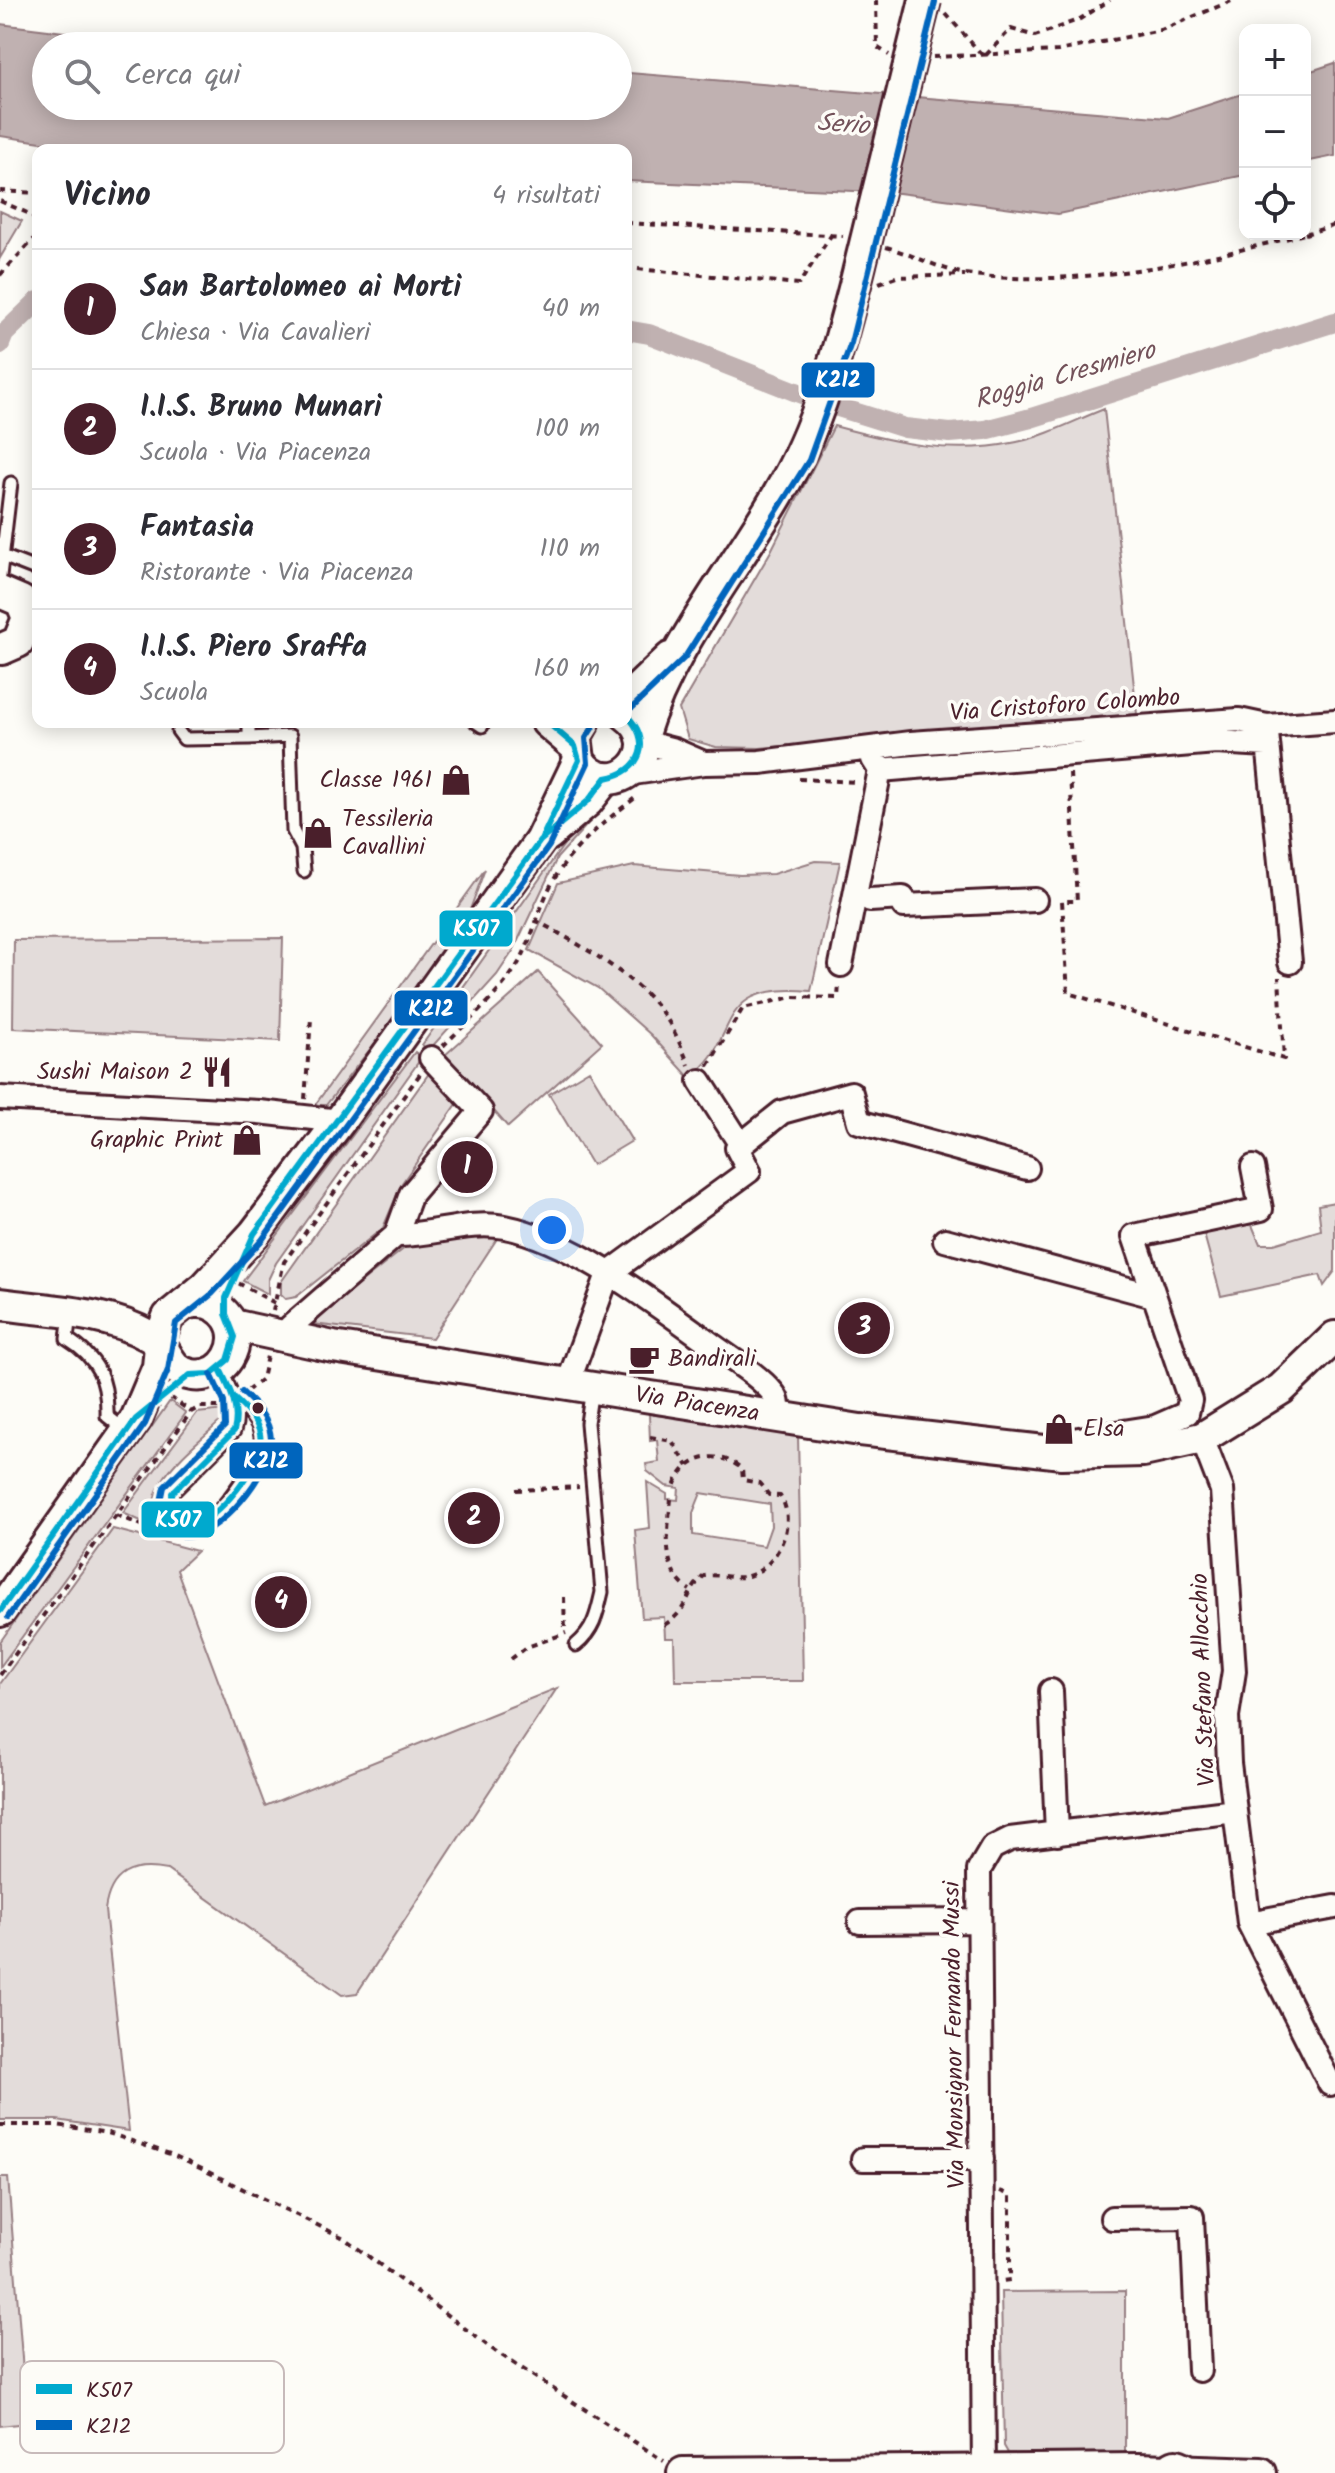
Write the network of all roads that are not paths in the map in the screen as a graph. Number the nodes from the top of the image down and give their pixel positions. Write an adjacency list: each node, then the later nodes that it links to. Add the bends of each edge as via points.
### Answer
1 (934, 6): 10 (main road, bridge, via 841,341 812,426 780,492)
2 (11, 483): 3 (lane)
3 (5, 557): 4 (lane); 5 (lane)
4 (32, 566)
5 (0, 576)
6 (0, 592): 7 (main road, via 21,601)
7 (32, 623)
8 (32, 631): 9 (main road)
9 (1, 649)
10 (677, 652): 11 (main road); 16 (main road)
11 (632, 694)
12 (1335, 721): 17 (street, Via Cristoforo Colombo)
13 (249, 728): 18 (lane)
14 (556, 728): 19 (main road)
15 (178, 731): 18 (lane, via 184,739)
16 (637, 731): 21 (street, Via Cristoforo Colombo); 23 (main road, via 640,758)
17 (1267, 735): 20 (street, Via Cristoforo Colombo, via 1239,720); 22 (street, Via Cristoforo Colombo); 28 (street)
18 (249, 738): 25 (lane, via 290,736 293,831 302,848)
19 (579, 743): 23 (main road, via 590,773); 24 (main road)
20 (866, 748): 21 (street, Via Cristoforo Colombo, via 760,762); 22 (street)
21 (704, 763): 23 (street, Via Cristoforo Colombo)
22 (880, 770): 29 (street)
23 (623, 783): 24 (main road, via 588,801)
24 (540, 841): 33 (main road)
25 (304, 871)
26 (870, 900): 27 (street, via 903,898 904,906)
27 (1035, 900)
28 (1290, 962)
29 (841, 965)
30 (431, 1058): 38 (street, via 481,1111 411,1194)
31 (700, 1081): 34 (street)
32 (0, 1098): 33 (street)
33 (340, 1121): 37 (main road)
34 (741, 1145): 36 (street, via 782,1112 851,1093 859,1122); 40 (street, via 737,1148 749,1171)
35 (1253, 1167): 41 (street, via 1261,1209 1134,1236)
36 (1027, 1168)
37 (254, 1234): 43 (main road); 45 (main road, via 233,1281)
38 (396, 1235): 40 (street, via 503,1226 542,1238); 46 (street, via 290,1327)
39 (945, 1240): 41 (street)
40 (608, 1274): 51 (street); 53 (street, via 751,1374 775,1394)
41 (1154, 1296): 56 (street, via 1190,1400 1187,1413 1155,1427 1072,1440)
42 (0, 1304): 44 (main road)
43 (180, 1307): 44 (main road); 45 (main road, via 205,1302); 48 (main road, via 163,1326)
44 (84, 1316): 48 (main road, via 148,1334); 54 (lane, via 67,1339 88,1352 108,1390 107,1416)
45 (229, 1320): 46 (main road, Via Piacenza); 49 (main road, via 233,1349)
46 (275, 1330): 49 (main road, Via Piacenza); 51 (main road, Via Piacenza, via 333,1347)
47 (1335, 1337): 55 (main road, Via Piacenza, via 1281,1389)
48 (162, 1347): 50 (main road, via 172,1366); 54 (main road)
49 (224, 1364): 50 (main road, via 200,1376); 52 (lane)
50 (190, 1375): 54 (main road)
51 (580, 1385): 53 (main road, Via Piacenza); 58 (lane, via 602,1592 596,1618)
52 (235, 1399): 52 (lane, via 234,1431 172,1493 172,1514 187,1528 199,1527 215,1515 259,1455 256,1418)
53 (778, 1415): 56 (main road, Via Piacenza)
54 (131, 1425): 57 (main road)
55 (1202, 1438): 56 (main road, Via Piacenza, via 1143,1451); 60 (street, Via Stefano Allocchio, via 1222,1490 1234,1671 1227,1716)
56 (1062, 1453)
57 (0, 1611)
58 (576, 1645)
59 (1051, 1691): 61 (street)
60 (1235, 1811): 61 (street, Via Monsignor Fernando Mussi); 65 (street, Via Stefano Allocchio)
61 (1057, 1834): 63 (street, Via Monsignor Fernando Mussi, via 1010,1839 992,1848 979,1870)
62 (1335, 1907): 65 (street)
63 (978, 1921): 64 (street); 68 (street, Via Monsignor Fernando Mussi)
64 (860, 1922)
65 (1249, 1923): 66 (street, Via Stefano Allocchio)
66 (1333, 2090)
67 (863, 2159): 68 (street)
68 (982, 2159): 71 (street, Via Monsignor Fernando Mussi)
69 (1112, 2218): 70 (street, via 1192,2217)
70 (1199, 2370)
71 (984, 2471): 72 (main road); 73 (main road)
72 (1180, 2471): 74 (main road)
73 (684, 2473)
74 (1261, 2473)

